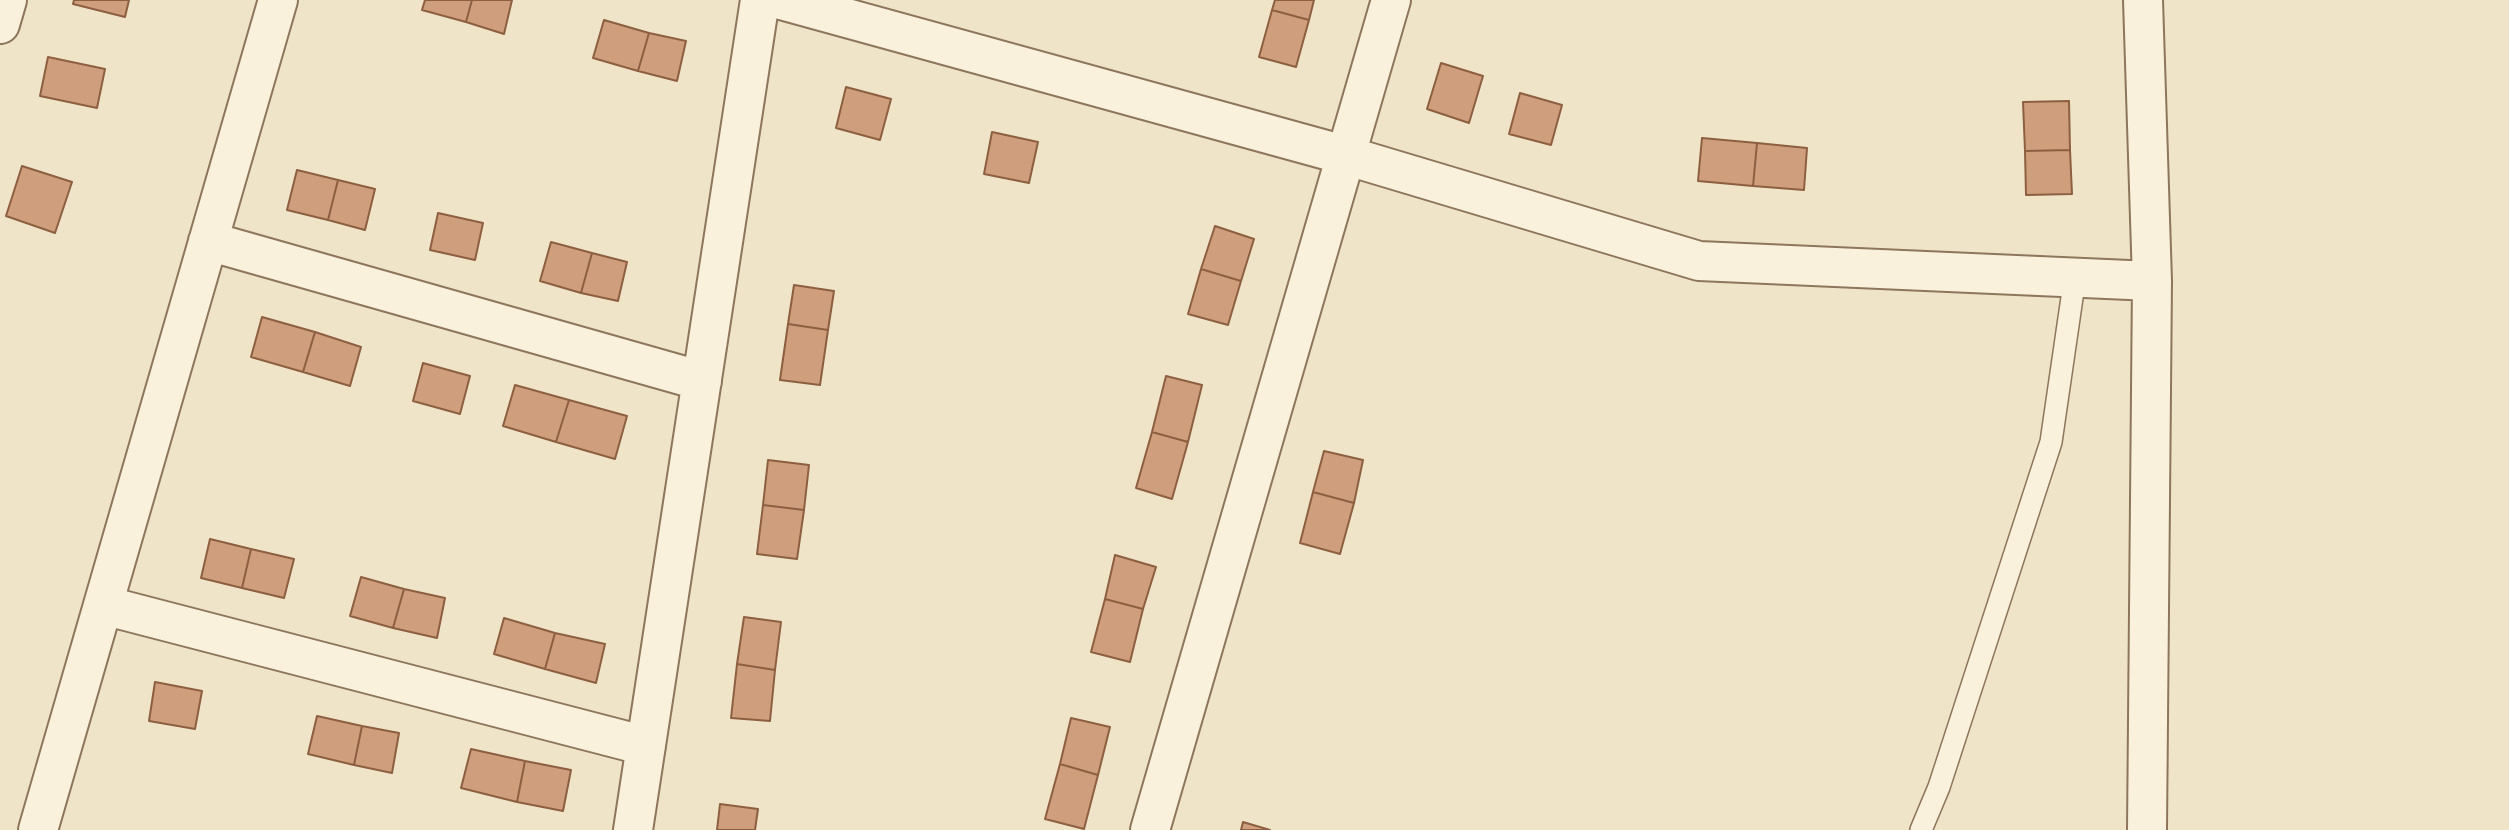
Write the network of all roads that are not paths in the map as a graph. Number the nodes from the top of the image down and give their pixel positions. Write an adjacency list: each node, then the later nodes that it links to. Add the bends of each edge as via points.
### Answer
1 (7, 0): 7 (street)
2 (278, 0): 9 (street)
3 (760, 0): 12 (street)
4 (781, 0): 8 (street)
5 (1391, 0): 8 (street)
6 (2143, 0): 11 (street)
7 (0, 24)
8 (1348, 156): 10 (street, via 1699,261); 17 (street)
9 (208, 241): 12 (street); 13 (street)
10 (2075, 277): 11 (street); 18 (lane, via 2051,442)
11 (2151, 281): 19 (street)
12 (702, 381): 14 (street)
13 (103, 606): 14 (street); 15 (street)
14 (646, 746): 16 (street)
15 (38, 830)
16 (634, 830)
17 (1150, 830)
18 (1921, 830)
19 (2147, 830)

